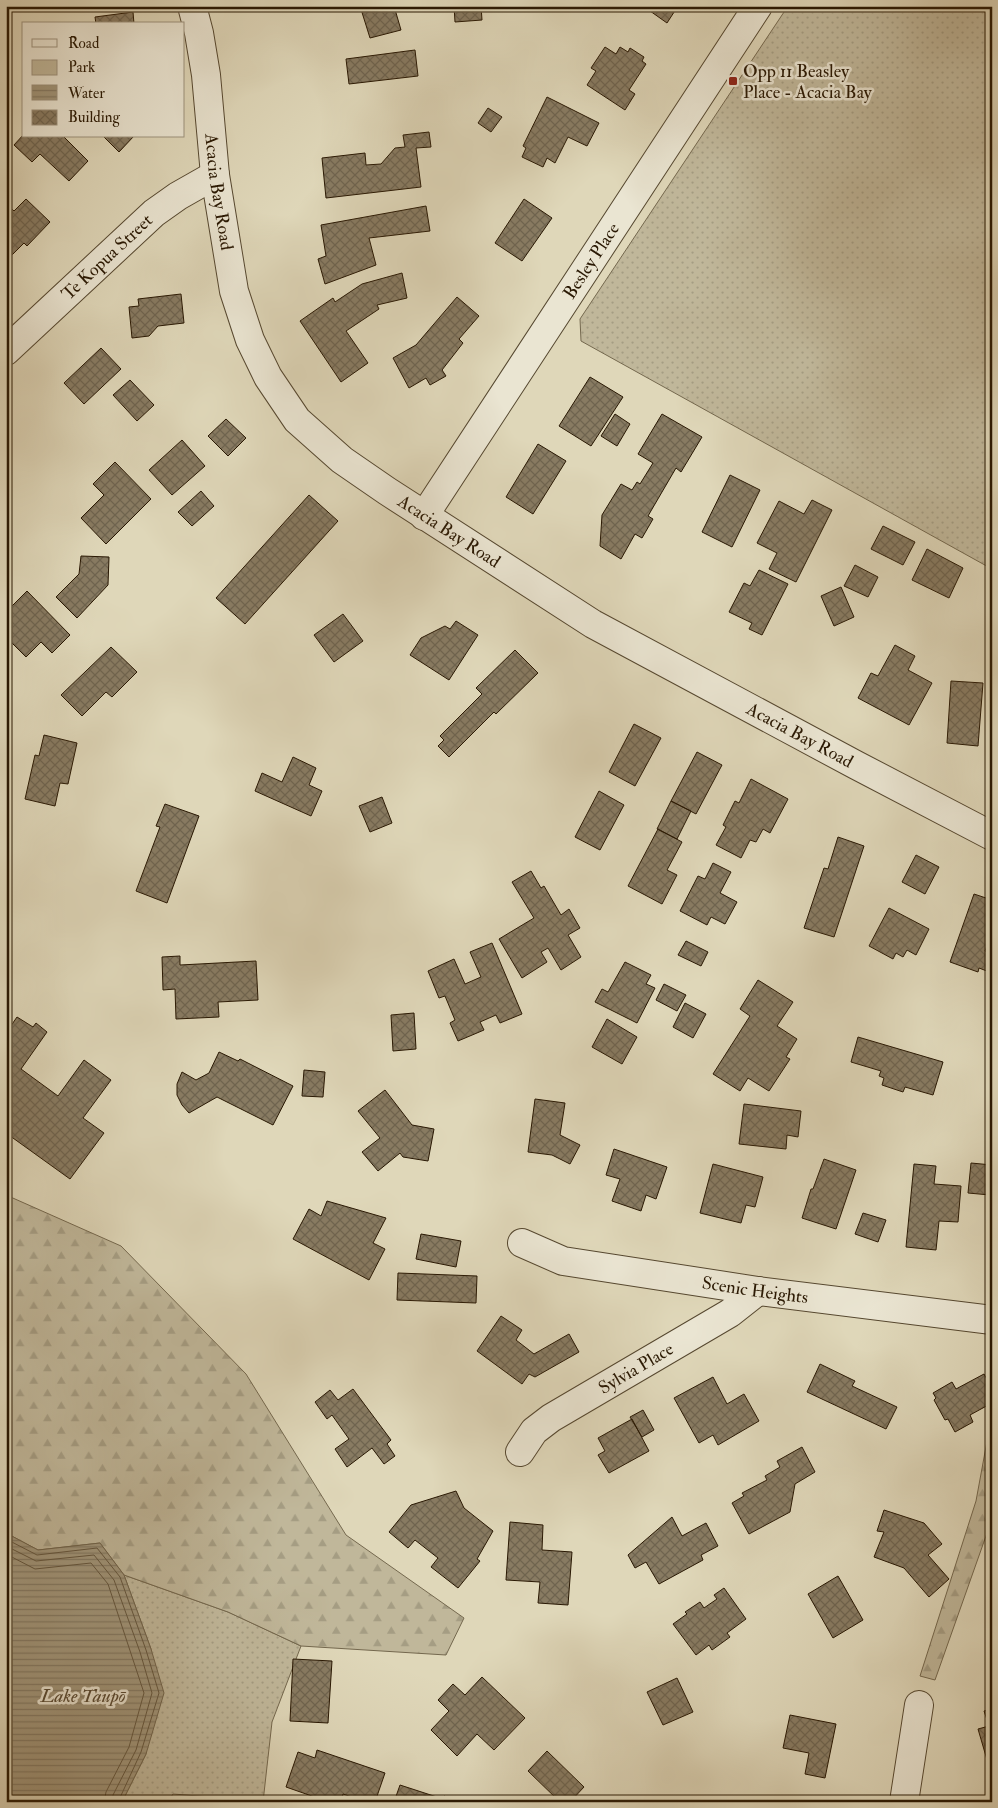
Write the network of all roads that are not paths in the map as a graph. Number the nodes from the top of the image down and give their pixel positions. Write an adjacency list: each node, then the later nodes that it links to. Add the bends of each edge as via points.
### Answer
1 (192, 6): 3 (street, Acacia Bay Road, via 206,75)
2 (758, 6): 5 (street, Besley Place)
3 (215, 175): 4 (street, Te Kopua Street, via 154,213); 5 (street, Acacia Bay Road, via 234,291 250,340 268,377 297,420 342,460)
4 (6, 351)
5 (424, 516): 6 (street, Acacia Bay Road, via 593,624)
6 (992, 836)
7 (522, 1242): 8 (street, Scenic Heights, via 563,1261)
8 (758, 1292): 9 (street, Scenic Heights); 10 (street, Sylvia Place, via 730,1313 551,1418 534,1431)
9 (992, 1320)
10 (520, 1452)
11 (919, 1705): 12 (street)
12 (904, 1802)

